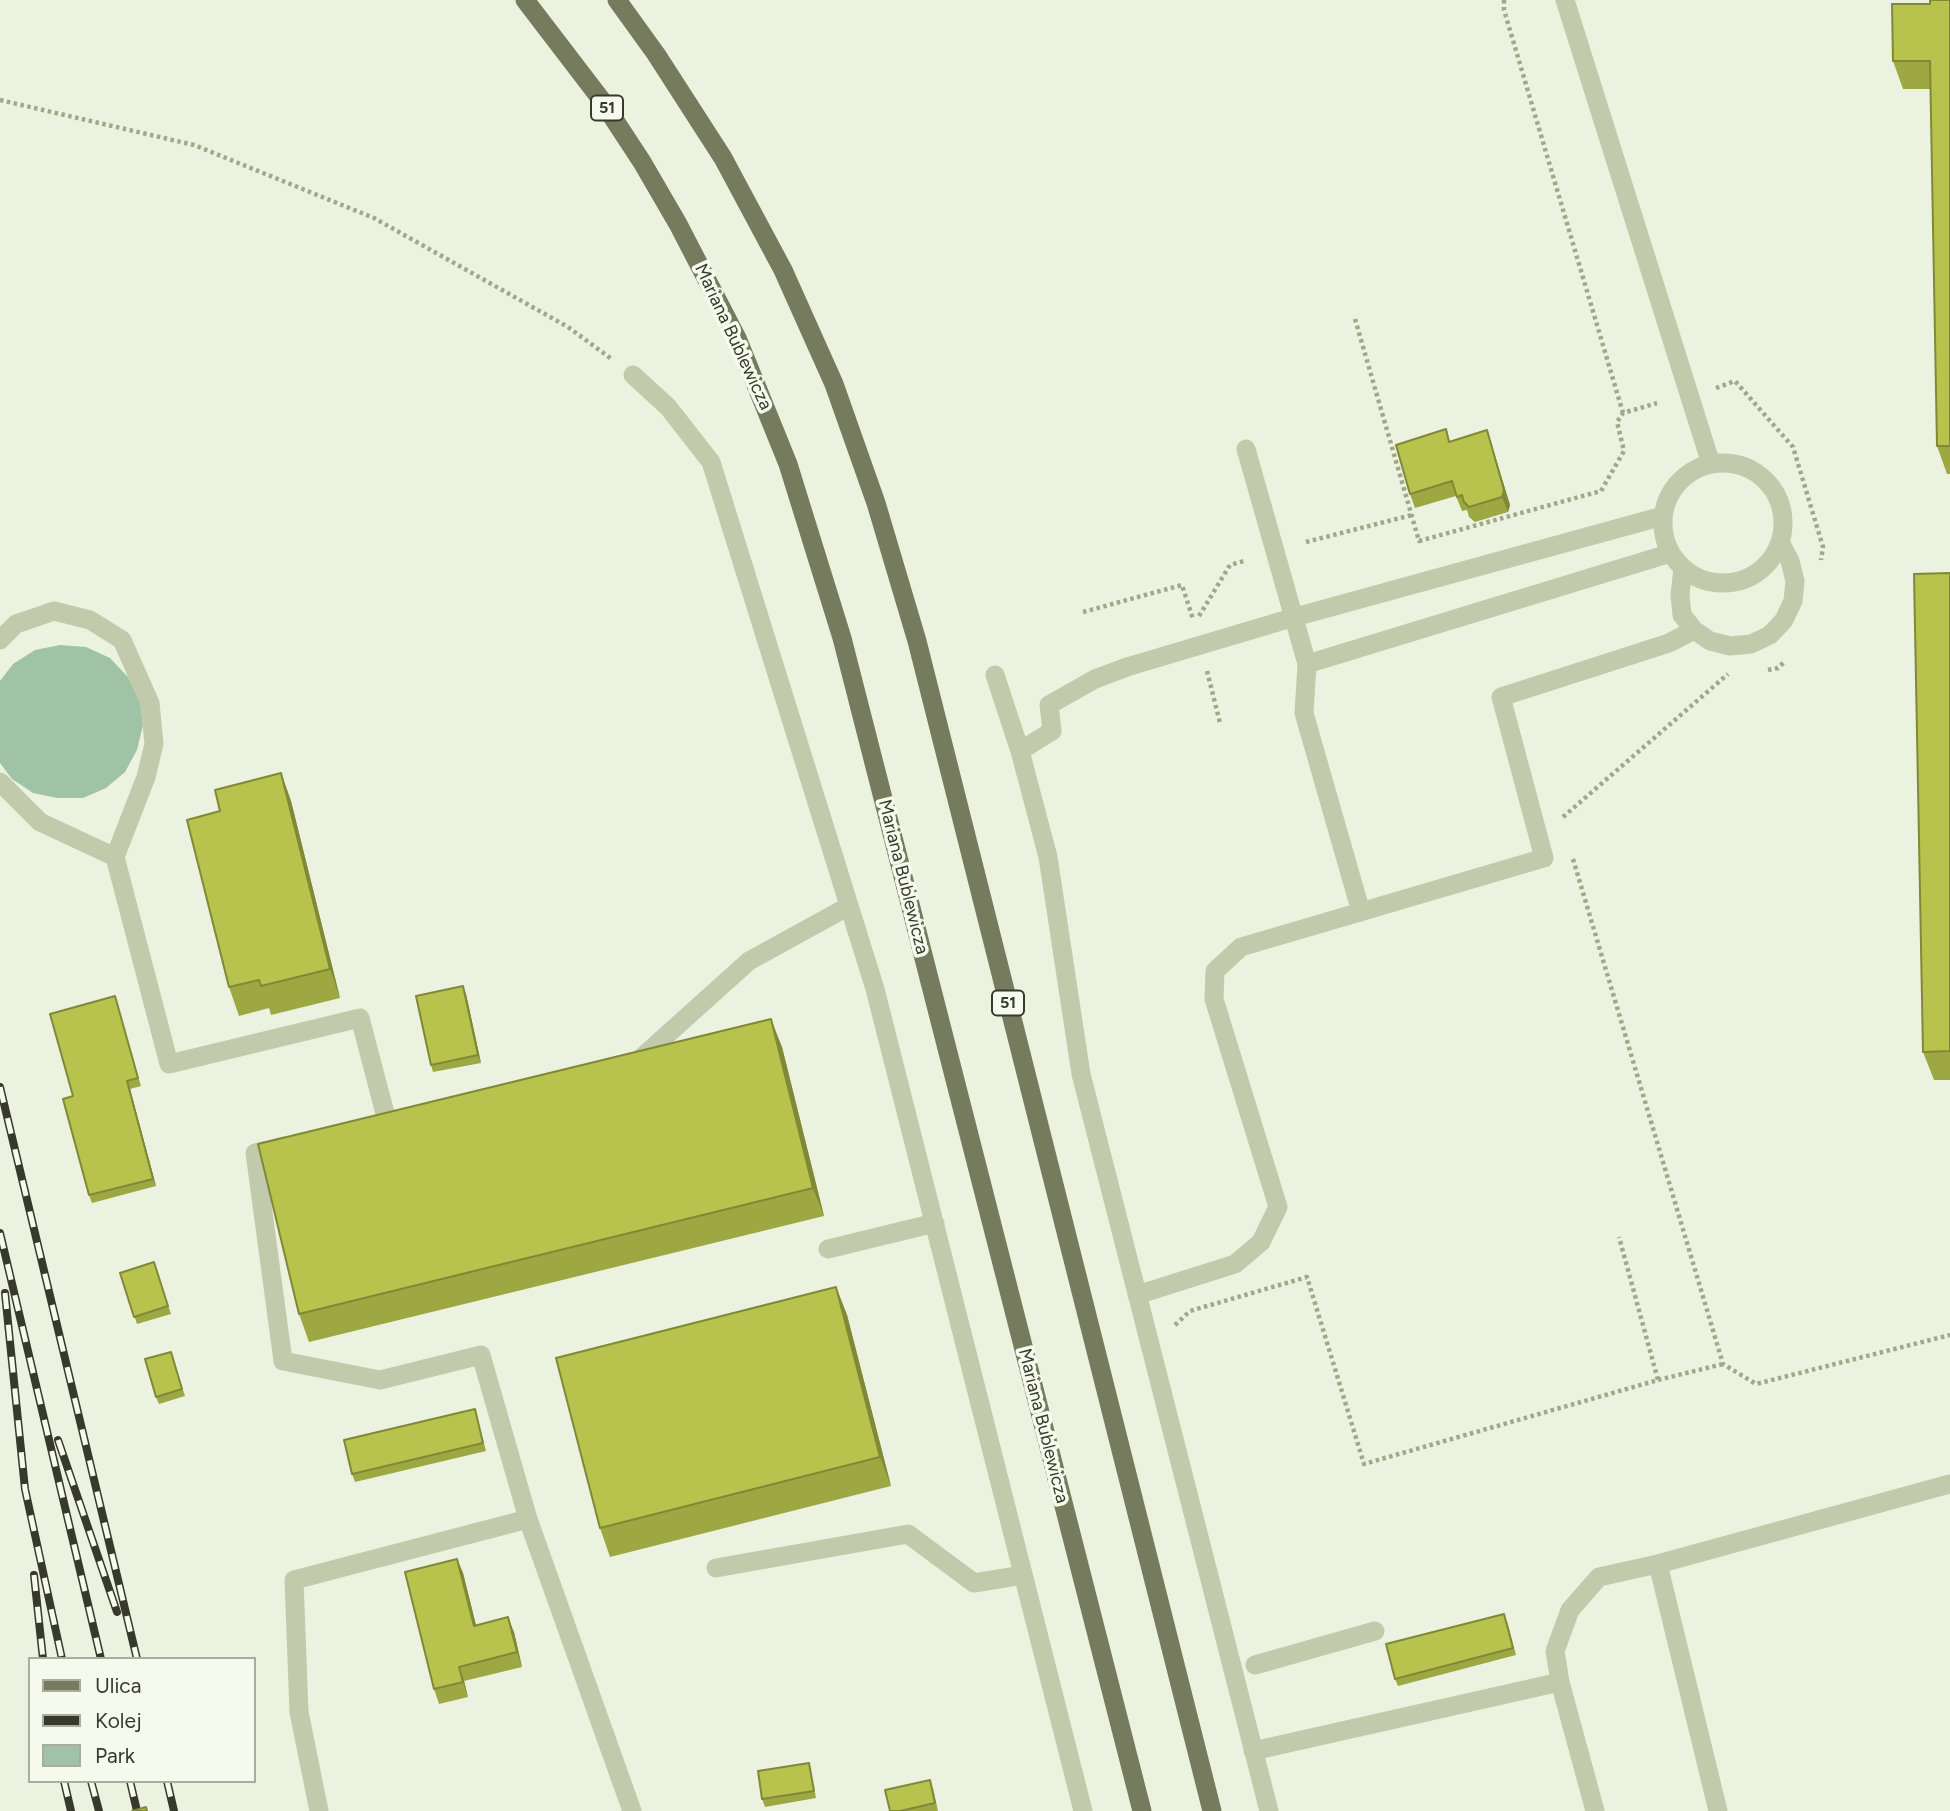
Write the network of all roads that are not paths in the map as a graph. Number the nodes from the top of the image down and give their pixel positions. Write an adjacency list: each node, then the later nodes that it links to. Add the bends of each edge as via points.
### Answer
1 (525, 0): 38 (main road, Mariana Bublewicza / 51, via 600,97 678,224 737,338 788,464 842,638)
2 (617, 0): 39 (main road, 51, via 718,148 783,270 834,384 876,503 917,641)
3 (1565, 0): 6 (lane)
4 (634, 375): 18 (lane, via 668,407 711,462)
5 (1246, 449): 10 (lane)
6 (1712, 464): 7 (lane, via 1679,482); 8 (lane, via 1732,463 1752,470 1768,483 1779,501)
7 (1663, 516): 9 (lane, via 1664,535); 10 (lane)
8 (1780, 541): 9 (lane, via 1771,560 1736,582 1699,578); 11 (lane, via 1795,581 1793,601 1770,635 1751,644 1730,646 1710,641)
9 (1677, 560): 11 (lane, via 1682,615); 13 (lane)
10 (1295, 617): 13 (lane); 15 (lane, via 1096,680 1049,705 1052,732)
11 (1694, 630): 19 (lane, via 1669,643 1501,697 1544,858)
12 (0, 640): 17 (lane, via 16,624 54,611 90,620 122,640 150,703 154,744)
13 (1307, 664): 19 (lane, via 1304,713)
14 (995, 675): 15 (lane)
15 (1020, 751): 25 (lane, via 1048,857 1081,1074)
16 (0, 782): 17 (lane, via 40,822)
17 (115, 857): 21 (lane, via 169,1064 360,1018)
18 (849, 906): 20 (lane, via 749,961 634,1061); 23 (lane)
19 (1361, 912): 25 (lane, via 1241,947 1215,971 1214,999 1278,1207 1261,1242 1235,1264)
20 (681, 1049)
21 (387, 1121)
22 (308, 1140): 27 (lane, via 255,1153 283,1361 380,1380 481,1355)
23 (935, 1223): 24 (lane); 30 (lane)
24 (828, 1250)
25 (1137, 1295): 34 (lane)
26 (1950, 1484): 28 (lane)
27 (528, 1520): 35 (lane, via 294,1580 299,1712); 36 (lane)
28 (1658, 1564): 33 (lane, via 1599,1577 1570,1610 1555,1651); 42 (lane)
29 (716, 1567): 30 (lane, via 908,1534 974,1583)
30 (1023, 1576): 37 (lane)
31 (1375, 1631): 32 (lane)
32 (1255, 1665)
33 (1560, 1682): 34 (lane); 41 (lane)
34 (1253, 1751): 40 (lane)
35 (319, 1811)
36 (632, 1811)
37 (1083, 1811)
38 (1142, 1811)
39 (1212, 1811)
40 (1269, 1811)
41 (1595, 1811)
42 (1718, 1811)

